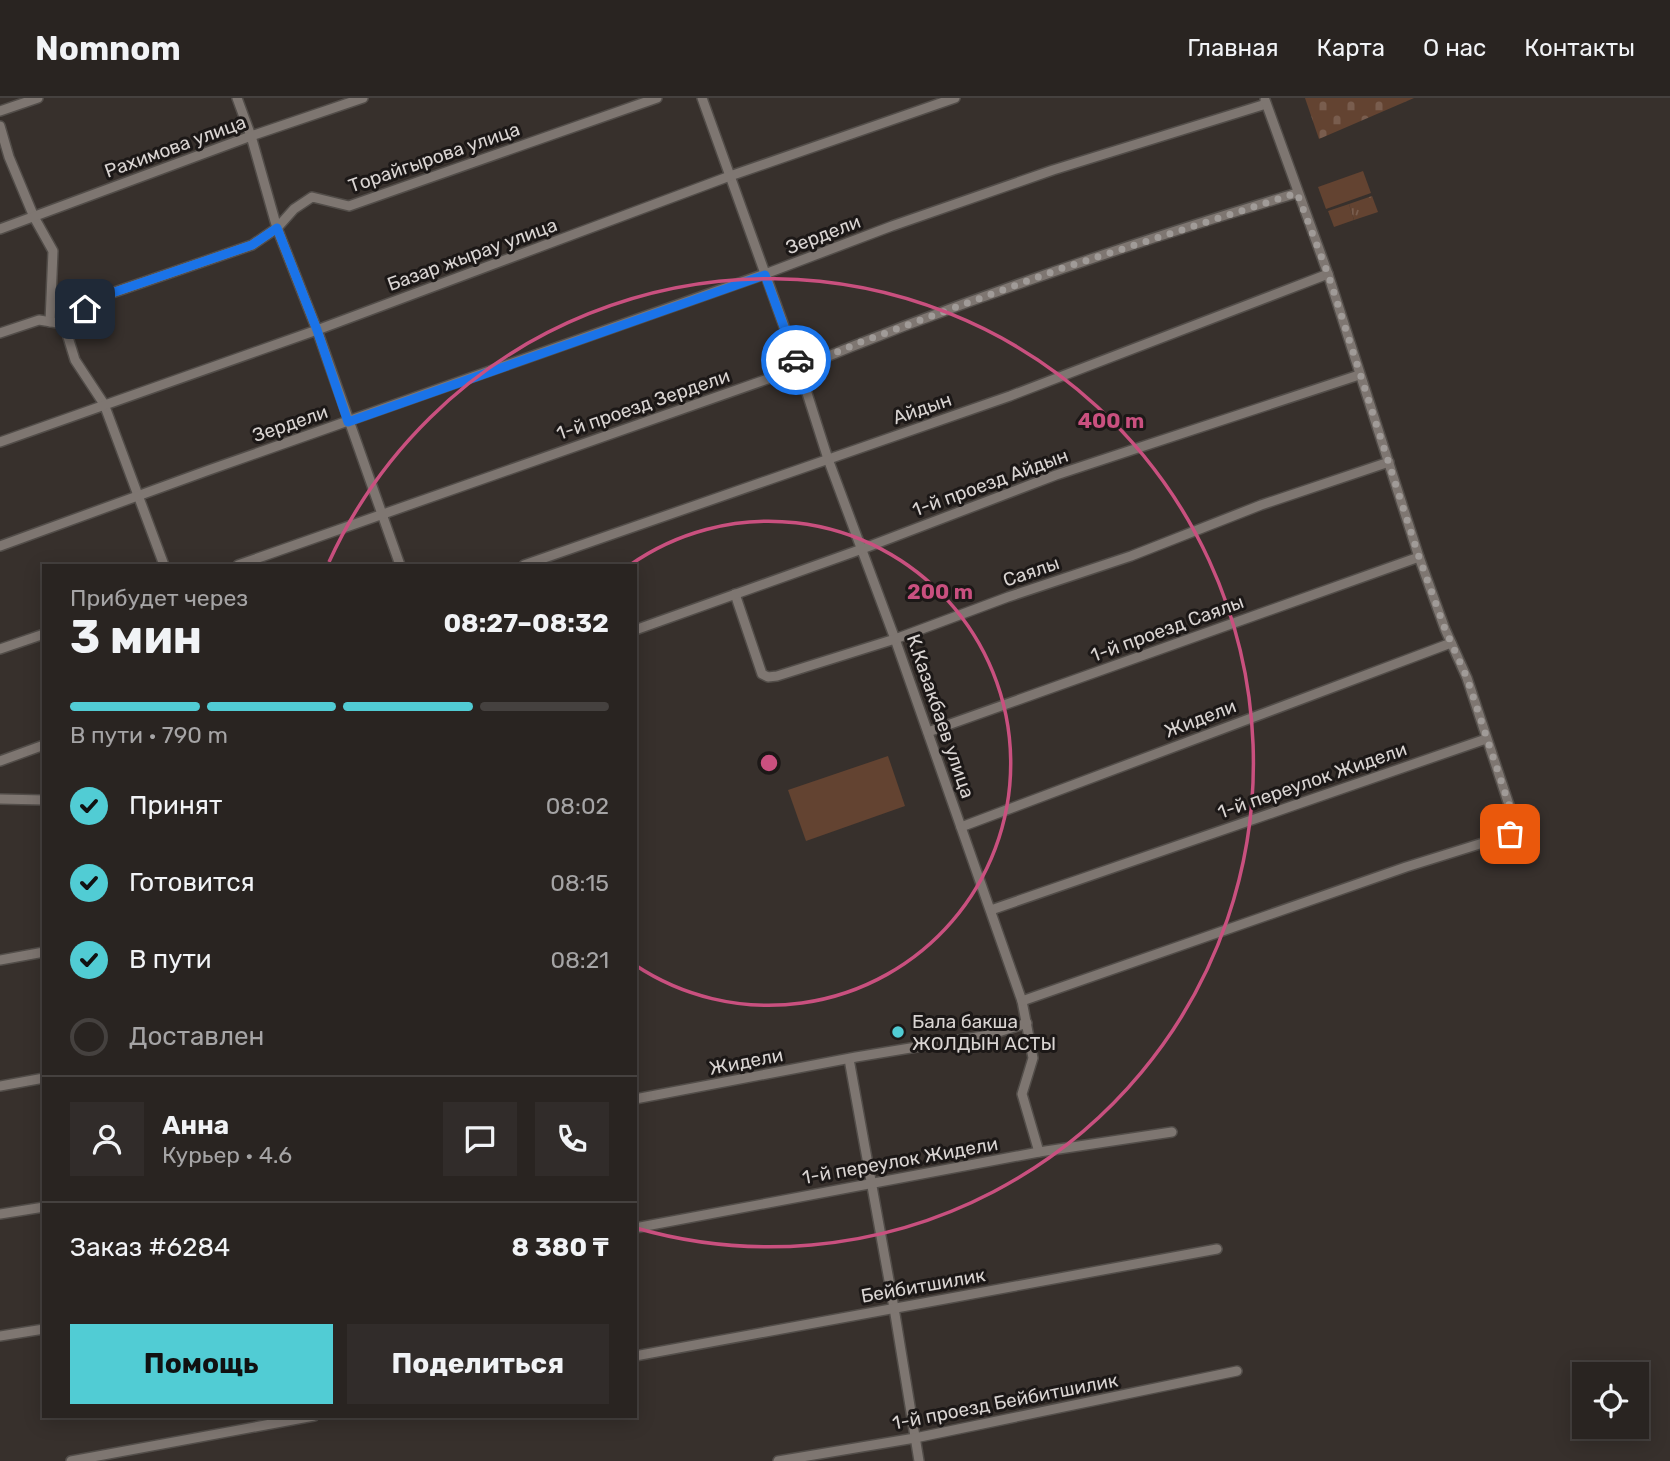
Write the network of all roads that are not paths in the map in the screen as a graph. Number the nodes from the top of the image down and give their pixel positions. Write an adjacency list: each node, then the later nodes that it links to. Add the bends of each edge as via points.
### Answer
1 (38, 98): 8 (street)
2 (237, 98): 10 (street)
3 (363, 98): 10 (street, Рахимова улица)
4 (657, 98): 14 (street, Торайгырова улица, via 349,206 312,197)
5 (702, 98): 11 (street, К.Казакбаев улица)
6 (955, 98): 11 (street, Базар жырау улица)
7 (1265, 101): 12 (street); 17 (street, Зердели, via 1041,174)
8 (0, 111)
9 (0, 127): 13 (street)
10 (251, 136): 13 (street, Рахимова улица); 14 (street)
11 (730, 176): 17 (street, К.Казакбаев улица); 20 (street, Базар жырау улица)
12 (1297, 193): 16 (street); 22 (street, 1-й проезд Зердели, via 1060,269)
13 (34, 217): 15 (street, Рахимова улица); 18 (street, via 53,251)
14 (277, 228): 19 (street, Торайгырова улица, via 252,245 106,295); 20 (street)
15 (0, 229)
16 (1328, 274): 23 (street); 27 (street, Айдын, via 1010,396)
17 (765, 275): 22 (street, К.Казакбаев улица); 25 (street, Зердели)
18 (50, 322): 19 (street); 21 (street, via 39,320)
19 (64, 324): 24 (street, via 75,360)
20 (317, 330): 24 (street, Базар жырау улица); 25 (street)
21 (0, 333)
22 (799, 368): 27 (street, К.Казакбаев улица); 30 (street, 1-й проезд Зердели)
23 (1359, 375): 28 (street); 32 (street, 1-й проезд Айдын, via 1056,475)
24 (104, 404): 26 (street, Базар жырау улица); 29 (street)
25 (348, 422): 29 (street, Зердели); 30 (street)
26 (0, 442)
27 (828, 459): 32 (street, К.Казакбаев улица); 37 (street, Айдын)
28 (1389, 462): 33 (street); 41 (street, Саялы)
29 (137, 497): 31 (street, Зердели); 34 (street)
30 (382, 514): 35 (street, 1-й проезд Зердели); 36 (street)
31 (0, 546)
32 (862, 549): 38 (street, 1-й проезд Айдын); 41 (street, К.Казакбаев улица)
33 (1419, 557): 42 (street); 44 (street, 1-й проезд Саялы)
34 (164, 564)
35 (241, 564)
36 (400, 564)
37 (527, 564)
38 (735, 594): 39 (street, 1-й проезд Айдын); 41 (street, Саялы, via 762,674 768,677)
39 (637, 629)
40 (42, 635): 43 (street)
41 (895, 639): 44 (street, К.Казакбаев улица)
42 (1451, 643): 45 (street); 50 (street, Жидели)
43 (0, 649)
44 (928, 732): 50 (street, К.Казакбаев улица)
45 (1486, 739): 51 (street, 1-й переулок Жидели); 54 (street, via 1518,832)
46 (42, 746): 47 (street)
47 (0, 761)
48 (0, 799): 49 (street)
49 (42, 800)
50 (961, 827): 51 (street, К.Казакбаев улица)
51 (991, 910): 54 (street, К.Казакбаев улица)
52 (42, 952): 53 (street)
53 (0, 960)
54 (1022, 1000): 55 (street, К.Казакбаев улица)
55 (1027, 1023): 56 (street, Жидели, via 989,1035); 61 (street, К.Казакбаев улица, via 1033,1058 1022,1094)
56 (849, 1059): 59 (street, Жидели); 62 (street)
57 (42, 1078): 58 (street)
58 (0, 1086)
59 (637, 1100)
60 (1172, 1132): 61 (street, 1-й переулок Жидели)
61 (1039, 1152): 62 (street, 1-й переулок Жидели)
62 (872, 1182): 65 (street, 1-й переулок Жидели); 67 (street)
63 (42, 1207): 64 (street)
64 (0, 1214)
65 (637, 1228)
66 (1216, 1250): 67 (street, Бейбитшилик)
67 (894, 1308): 70 (street, Бейбитшилик); 73 (street)
68 (42, 1329): 69 (street)
69 (0, 1336)
70 (637, 1356)
71 (1237, 1371): 73 (street, 1-й проезд Бейбитшилик)
72 (303, 1418): 74 (street)
73 (915, 1438): 75 (street, 1-й проезд Бейбитшилик); 76 (street)
74 (71, 1461)
75 (778, 1461)
76 (919, 1461)

